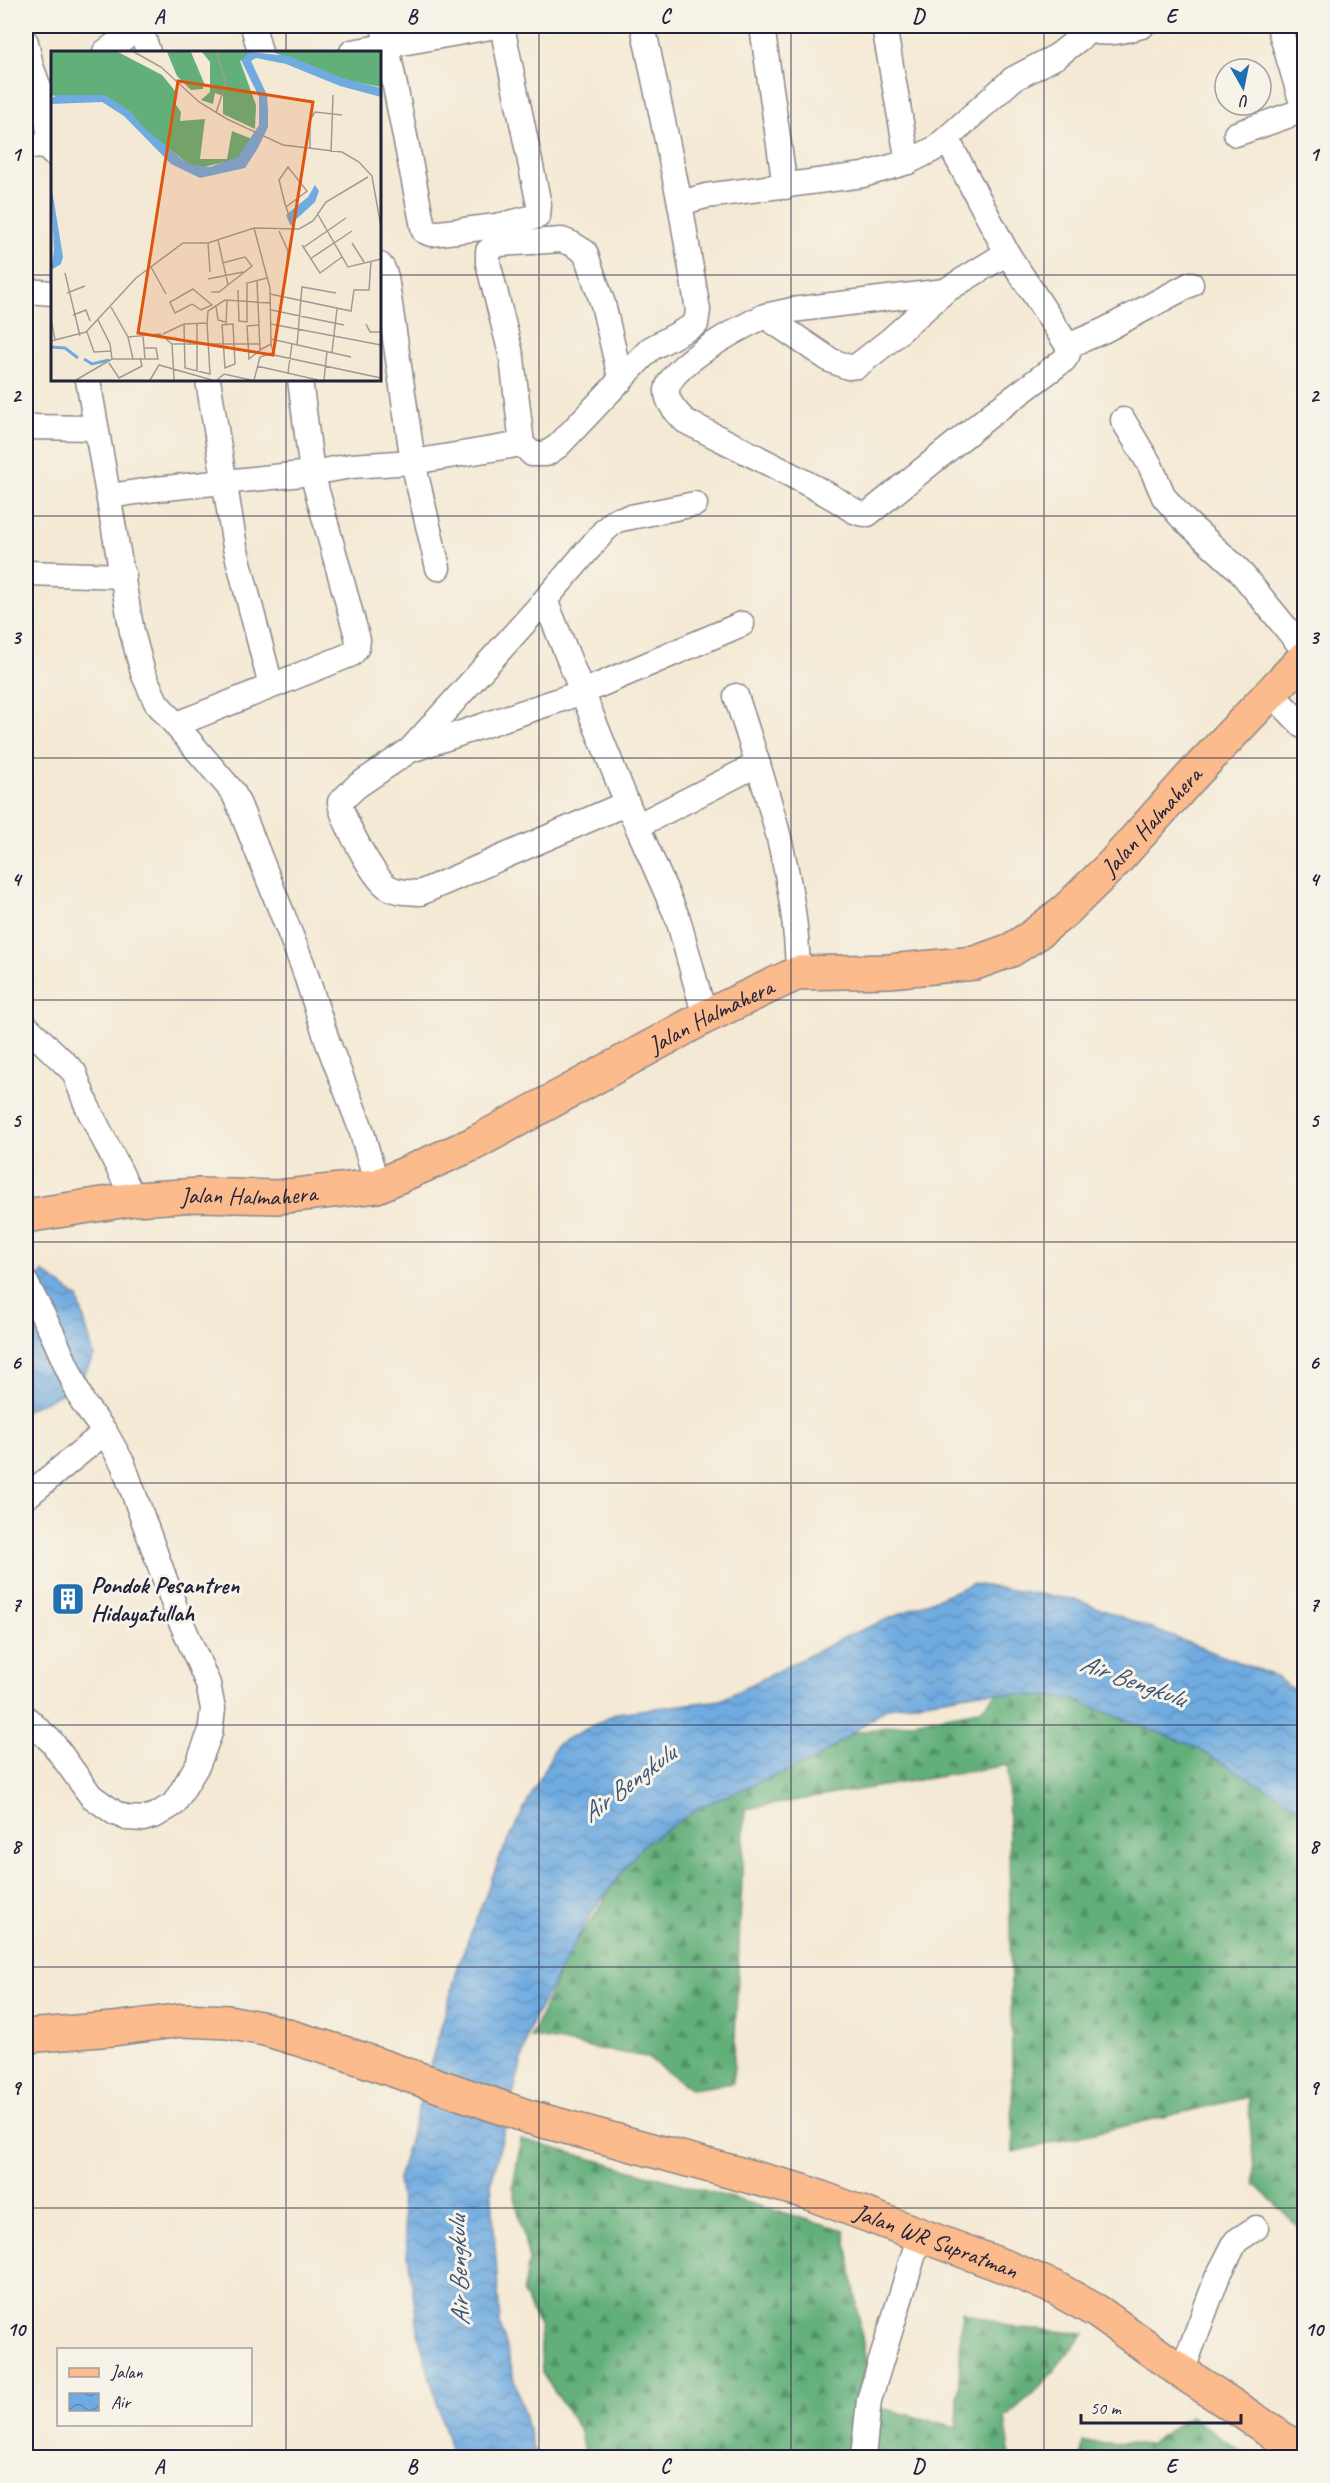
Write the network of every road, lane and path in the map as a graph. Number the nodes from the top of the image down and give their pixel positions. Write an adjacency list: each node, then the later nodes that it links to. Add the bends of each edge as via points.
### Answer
1 (140, 26): 13 (street); 14 (street)
2 (253, 26): 15 (street)
3 (496, 26): 11 (street)
4 (502, 26): 27 (street, via 539,205 538,216)
5 (643, 26): 26 (street)
6 (762, 26): 25 (street)
7 (884, 26): 24 (street)
8 (1142, 26): 10 (street, via 1121,32)
9 (1279, 26): 18 (street)
10 (1085, 28): 21 (street, via 1057,57 1013,79)
11 (385, 36): 16 (street); 27 (street, via 424,231)
12 (26, 42): 17 (street, via 31,66)
13 (106, 51)
14 (148, 51)
15 (260, 51)
16 (354, 51)
17 (46, 97): 20 (street)
18 (1304, 110): 19 (street)
19 (1236, 134)
20 (51, 139)
21 (947, 139): 24 (street); 28 (street)
22 (26, 146): 23 (street)
23 (51, 147)
24 (908, 162): 25 (street, via 863,175)
25 (785, 187): 26 (street)
26 (680, 202): 35 (street, via 698,310)
27 (498, 235): 41 (street, via 562,240 585,252 603,304); 45 (street, via 488,251 488,263 513,358)
28 (1007, 253): 32 (street); 36 (street)
29 (381, 266): 46 (street, via 386,277)
30 (1191, 284): 36 (street)
31 (26, 291): 33 (street)
32 (945, 291): 34 (street); 34 (street, via 856,366 830,360)
33 (51, 293)
34 (765, 316): 37 (street, via 734,329)
35 (696, 324): 37 (street); 41 (street, via 650,349)
36 (1068, 346): 37 (street, via 1064,360 879,508 860,515 685,421 674,411 667,388)
37 (706, 349)
38 (88, 381): 44 (street)
39 (208, 381): 48 (street)
40 (300, 381): 47 (street)
41 (621, 381): 45 (street, via 546,454 532,454)
42 (1123, 420): 56 (street, via 1164,496 1182,518 1238,569)
43 (26, 427): 44 (street)
44 (96, 428): 49 (street)
45 (522, 444): 46 (street)
46 (413, 462): 47 (street); 51 (street)
47 (312, 473): 48 (street); 58 (street, via 357,647 352,654)
48 (226, 482): 49 (street); 58 (street, via 235,547)
49 (110, 496): 53 (street)
50 (695, 504): 54 (street, via 616,520)
51 (438, 568)
52 (26, 573): 53 (street)
53 (124, 576): 62 (street, via 143,673 156,702)
54 (545, 600): 59 (street); 64 (street)
55 (742, 624): 59 (street)
56 (1305, 650)
57 (1305, 658): 60 (main road, Jalan Halmahera)
58 (271, 686): 62 (street)
59 (584, 692): 64 (street); 66 (street)
60 (1271, 693): 63 (street); 68 (main road, Jalan Halmahera, via 1114,863 1066,910 1011,950 975,963)
61 (735, 696): 65 (street)
62 (177, 724): 71 (street, via 233,792 239,805 303,966 361,1129)
63 (1305, 727)
64 (410, 750): 66 (street, via 340,802 345,821 375,872 385,886 398,892 420,893)
65 (758, 764): 67 (street); 68 (street, via 782,844 797,930)
66 (627, 803): 67 (street)
67 (637, 826): 69 (street, via 678,919)
68 (798, 974): 69 (main road, Jalan Halmahera)
69 (705, 1017): 71 (main road, Jalan Halmahera, via 473,1144)
70 (26, 1026): 72 (street, via 74,1072)
71 (377, 1186): 72 (main road, Jalan Halmahera, via 277,1197 199,1194)
72 (134, 1199): 73 (main road, Jalan Halmahera)
73 (26, 1216)
74 (26, 1283): 75 (street, via 83,1403)
75 (105, 1432): 76 (street); 77 (street, via 123,1464 176,1610 208,1684 213,1709 210,1733 198,1764 174,1804 143,1819 127,1818 92,1796 52,1742)
76 (26, 1497)
77 (26, 1718)
78 (26, 2036): 80 (main road, Jalan WR Supratman, via 183,2020 265,2029 529,2117 802,2192)
79 (1256, 2228): 81 (street, via 1236,2241 1217,2278)
80 (920, 2235): 81 (main road, Jalan WR Supratman, via 1055,2288 1098,2312); 83 (street, via 869,2400)
81 (1182, 2372): 82 (main road, Jalan WR Supratman)
82 (1305, 2453)
83 (863, 2457)

